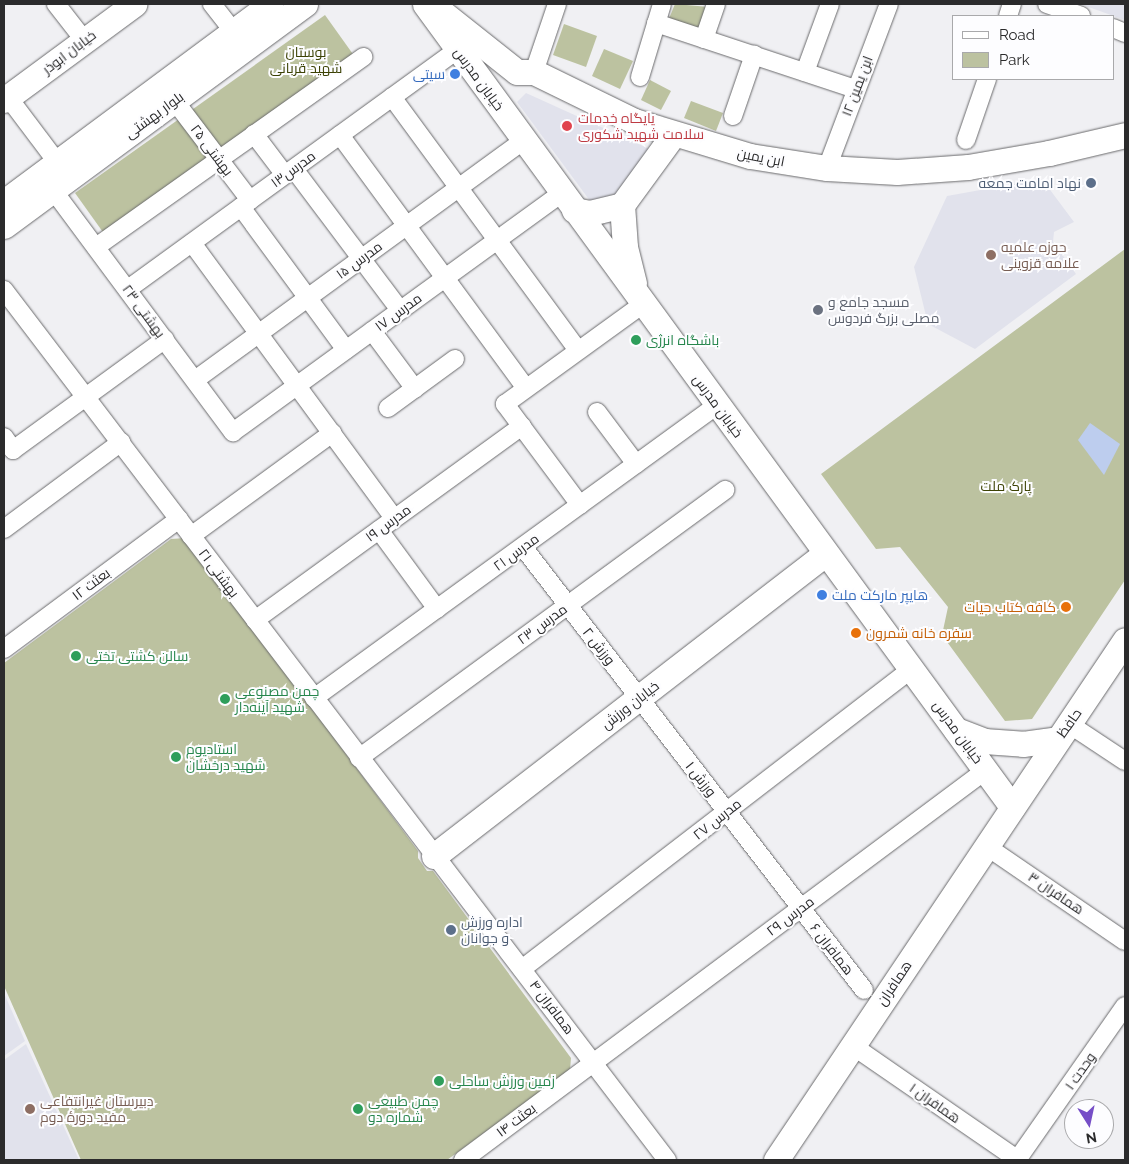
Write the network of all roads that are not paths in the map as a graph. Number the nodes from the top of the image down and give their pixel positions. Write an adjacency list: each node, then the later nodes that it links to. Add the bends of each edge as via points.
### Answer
1 (56, 4): 19 (street)
2 (212, 4): 17 (street)
3 (271, 4): 17 (main road, بلوار بهشتی)
4 (304, 4): 30 (main road, بلوار بهشتی)
5 (425, 4): 20 (main road, خیابان مدرس)
6 (434, 4): 23 (main road, ابن یمین, via 518,72)
7 (454, 4): 23 (main road, via 526,59)
8 (557, 4): 23 (street)
9 (662, 4): 16 (street)
10 (716, 4): 18 (street)
11 (830, 4): 24 (street)
12 (889, 4): 27 (street, ابن یمین ۱۲)
13 (1047, 4): 15 (street)
14 (129, 5): 19 (main road, خیابان ابوذر)
15 (1078, 15)
16 (656, 23): 18 (street); 25 (street)
17 (233, 31): 40 (main road, بلوار بهشتی)
18 (704, 39): 21 (street)
19 (84, 40): 29 (main road, خیابان ابوذر)
20 (458, 49): 28 (street, مدرس۱۳); 36 (main road, خیابان مدرس)
21 (754, 55): 24 (street); 31 (street)
22 (363, 57): 32 (street)
23 (534, 72): 34 (main road, ابن یمین, via 634,121)
24 (805, 72): 27 (street)
25 (640, 77)
26 (987, 80): 37 (street)
27 (855, 88): 41 (street, ابن یمین ۱۲)
28 (392, 97): 33 (street, مدرس۱۳); 43 (street)
29 (6, 98): 40 (street)
30 (174, 100): 39 (street, بهشتی ۲۵); 44 (main road, بلوار بهشتی)
31 (733, 116)
32 (254, 134): 39 (street); 42 (street)
33 (340, 135): 42 (street, مدرس۱۳); 49 (street)
34 (673, 135): 41 (main road, ابن یمین, via 750,156); 48 (main road)
35 (1115, 138): 38 (main road); 41 (main road, ابن یمین, via 968,167 897,172)
36 (524, 140): 43 (street, مدرس ۱۵); 45 (main road, خیابان مدرس)
37 (966, 140)
38 (1125, 156)
39 (219, 159): 47 (street, بهشتی ۲۵); 53 (street)
40 (57, 162): 46 (main road, بلوار بهشتی)
41 (827, 168)
42 (290, 172): 47 (street, مدرس۱۳); 54 (street)
43 (458, 187): 49 (street, مدرس ۱۵); 51 (street)
44 (53, 190): 50 (main road, بلوار بهشتی); 53 (street, بهشتی ۲۳)
45 (568, 201): 48 (main road, via 590,213); 51 (street, مدرس ۱۷); 59 (main road, خیابان مدرس)
46 (4, 202)
47 (246, 204): 52 (street, مدرس۱۳); 58 (street, بهشتی ۲۵)
48 (622, 205): 59 (main road, via 628,264)
49 (407, 225): 54 (street, مدرس ۱۵); 55 (street)
50 (4, 226)
51 (497, 240): 55 (street, مدرس ۱۷); 65 (street)
52 (192, 243): 56 (street, مدرس۱۳); 62 (street)
53 (96, 247): 56 (street, بهشتی ۲۳)
54 (361, 258): 58 (street, مدرس ۱۵); 60 (street)
55 (445, 278): 60 (street, مدرس ۱۷); 70 (street)
56 (128, 289): 63 (street, بهشتی ۲۳)
57 (4, 290): 71 (street, بهشتی ۲۱)
58 (307, 298): 62 (street, مدرس ۱۵); 64 (street, بهشتی ۲۵)
59 (643, 304): 65 (street); 72 (main road, خیابان مدرس)
60 (400, 310): 61 (street, مدرس ۱۷)
61 (372, 331): 64 (street, مدرس ۱۷); 69 (street)
62 (259, 333): 67 (street, مدرس ۱۵); 68 (street)
63 (165, 339): 67 (street, بهشتی ۲۳); 71 (street)
64 (346, 350): 68 (street, مدرس ۱۷)
65 (578, 350): 70 (street)
66 (455, 359): 69 (street)
67 (195, 380): 76 (street, بهشتی ۲۳)
68 (297, 386): 76 (street, مدرس ۱۷); 77 (street)
69 (415, 388): 73 (street)
70 (526, 388): 75 (street, via 506,404)
71 (86, 397): 78 (street, بهشتی ۲۱); 79 (street)
72 (717, 405): 80 (street, مدرس ۲۱); 89 (main road, خیابان مدرس)
73 (388, 408)
74 (597, 412): 80 (street)
75 (522, 426): 82 (street); 83 (street, مدرس ۱۹)
76 (233, 432)
77 (332, 433): 83 (street); 87 (street)
78 (121, 442): 84 (street, بهشتی ۲۱); 85 (street)
79 (9, 443)
80 (636, 464): 82 (street, مدرس ۲۱)
81 (725, 490): 90 (street, مدرس ۲۳)
82 (580, 505): 88 (street, مدرس ۲۱)
83 (394, 518): 86 (street, مدرس ۱۹)
84 (179, 519): 87 (street, بهشتی ۲۱); 94 (street, بعثت ۱۲)
85 (4, 529)
86 (379, 530): 91 (street); 92 (street, مدرس ۱۹)
87 (191, 536): 92 (street, بهشتی ۲۱)
88 (522, 547): 90 (street, ورزش ۲); 91 (street, مدرس ۲۱)
89 (826, 554): 95 (main road, خیابان مدرس); 97 (main road, خیابان ورزش)
90 (568, 606): 97 (street, ورزش ۲); 100 (street, مدرس ۲۳)
91 (437, 609): 96 (street, مدرس ۲۱)
92 (255, 620): 96 (street, بهشتی ۲۱)
93 (1125, 640): 99 (main road, حافظ)
94 (4, 649)
95 (911, 669): 98 (main road, خیابان مدرس); 104 (street, مدرس ۲۷)
96 (314, 698): 100 (street, بهشتی ۲۱)
97 (639, 698): 104 (street, ورزش ۱); 106 (main road, خیابان ورزش)
98 (956, 730): 99 (main road, via 984,741 1023,744); 102 (main road, خیابان مدرس)
99 (1064, 731): 101 (street); 103 (main road, حافظ)
100 (360, 758): 106 (street, بهشتی ۲۱)
101 (1125, 761)
102 (986, 770): 103 (main road, خیابان مدرس); 107 (street, مدرس ۲۹)
103 (1012, 807): 105 (main road, همافران)
104 (726, 812): 107 (street, ورزش ۱); 109 (street, مدرس ۲۷)
105 (986, 846): 108 (street, همافران ۳); 112 (main road, همافران)
106 (434, 856): 109 (street, همافران ۴)
107 (800, 908): 110 (street, همافران ۶); 113 (street, مدرس ۲۹)
108 (1125, 941)
109 (522, 968): 113 (street, همافران ۴)
110 (864, 990)
111 (1125, 1006): 117 (street, وحدت ۱)
112 (853, 1046): 116 (main road, همافران); 117 (street, همافران ۱)
113 (593, 1063): 114 (street, بعثت ۱۴); 115 (street, همافران ۴)
114 (463, 1160)
115 (666, 1160)
116 (776, 1160)
117 (1018, 1160)

